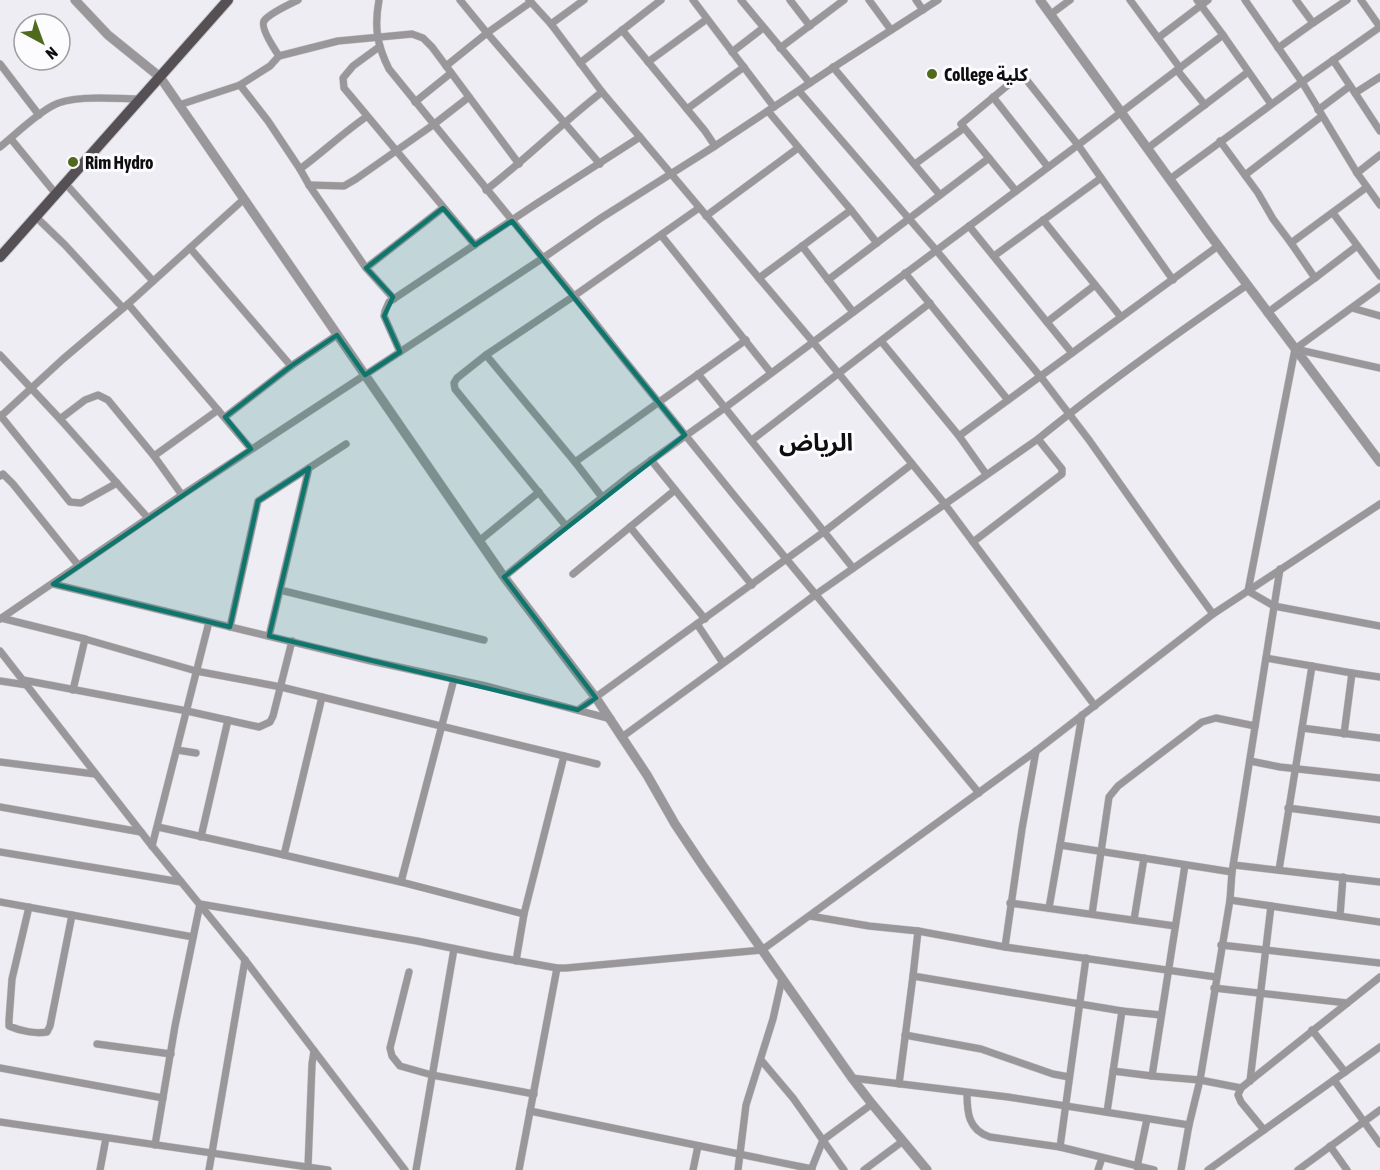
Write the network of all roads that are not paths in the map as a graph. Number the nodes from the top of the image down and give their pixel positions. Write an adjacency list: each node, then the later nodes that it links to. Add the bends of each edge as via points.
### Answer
1 (75, 0): 56 (street, via 108,36)
2 (228, 0): 56 (main road)
3 (298, 0): 43 (street, via 262,25)
4 (379, 0): 37 (street)
5 (460, 0): 35 (street)
6 (584, 0): 29 (street)
7 (661, 0): 33 (street)
8 (693, 0): 27 (street)
9 (741, 0): 32 (street)
10 (790, 0): 30 (street)
11 (844, 0): 30 (street)
12 (868, 0): 34 (street)
13 (916, 0): 25 (street)
14 (938, 0): 25 (street)
15 (1040, 0): 26 (street)
16 (1070, 0): 26 (street)
17 (1208, 0): 24 (street)
18 (1245, 0): 41 (street)
19 (1296, 0): 28 (street)
20 (1347, 0): 28 (street)
21 (1361, 0): 31 (street)
22 (530, 1): 29 (street); 35 (street)
23 (1133, 1): 38 (street)
24 (1199, 3): 36 (street); 38 (street)
25 (923, 10): 34 (street)
26 (1051, 14): 73 (street)
27 (707, 19): 42 (street); 45 (street)
28 (1313, 23): 41 (street)
29 (551, 24): 46 (street)
30 (810, 26): 40 (street)
31 (1380, 27): 44 (street)
32 (763, 28): 40 (street); 42 (street)
33 (622, 30): 45 (street); 46 (street)
34 (891, 30): 50 (street)
35 (487, 33): 48 (street); 77 (street)
36 (1223, 35): 51 (street); 52 (street)
37 (377, 36): 39 (street); 43 (street); 48 (street, via 412,34 423,38)
38 (1158, 38): 51 (street)
39 (379, 47): 67 (street, via 389,69); 76 (street, via 343,78 344,88)
40 (780, 48): 58 (street)
41 (1278, 48): 57 (street)
42 (732, 52): 49 (street)
43 (279, 56): 59 (street)
44 (1333, 60): 57 (street); 60 (street)
45 (648, 62): 71 (street)
46 (580, 63): 62 (street)
47 (0, 64): 54 (street)
48 (446, 66): 53 (street)
49 (744, 67): 71 (street); 72 (street)
50 (833, 68): 58 (street); 94 (street)
51 (1178, 69): 70 (street); 73 (street)
52 (1248, 72): 68 (street); 70 (street)
53 (451, 74): 64 (street); 67 (street)
54 (3, 75): 75 (street)
55 (1380, 76): 63 (street)
56 (160, 77): 66 (main road); 69 (street)
57 (1302, 82): 68 (street); 74 (street)
58 (810, 83): 61 (street)
59 (240, 85): 69 (street); 96 (street)
60 (1350, 86): 63 (street); 74 (street)
61 (799, 91): 72 (street); 117 (street)
62 (602, 92): 77 (street); 81 (street)
63 (1355, 93): 80 (street)
64 (469, 97): 78 (street); 92 (street)
65 (993, 97): 79 (street, via 961,124); 84 (street, via 1019,76 1025,78); 95 (street)
66 (141, 99): 75 (street, via 83,98 53,105); 102 (main road)
67 (415, 102): 78 (street)
68 (1271, 104): 83 (street)
69 (179, 105): 109 (street)
70 (1204, 105): 88 (street)
71 (687, 109): 85 (street)
72 (771, 109): 85 (street); 87 (street)
73 (1121, 113): 84 (street); 88 (street)
74 (1320, 113): 97 (street); 99 (street)
75 (39, 115): 82 (street)
76 (366, 117): 89 (street); 96 (street)
77 (565, 124): 92 (street); 93 (street)
78 (433, 125): 89 (street); 105 (street)
79 (964, 128): 91 (street); 94 (street)
80 (1380, 130)
81 (640, 137): 93 (street); 98 (street)
82 (11, 139): 86 (street); 107 (street)
83 (1220, 141): 99 (street); 101 (street)
84 (1078, 145): 95 (street); 100 (street)
85 (715, 146): 98 (street)
86 (0, 147)
87 (798, 148): 113 (street); 115 (street)
88 (1148, 148): 101 (street)
89 (395, 151): 103 (street, via 344,186); 111 (street)
90 (1380, 155): 97 (street)
91 (988, 158): 106 (street); 108 (street)
92 (519, 164): 105 (street)
93 (600, 164): 119 (street)
94 (915, 164): 108 (street)
95 (1048, 167): 106 (street)
96 (300, 169): 103 (street)
97 (1357, 172): 104 (street)
98 (670, 174): 112 (street); 132 (street)
99 (1245, 175): 123 (street)
100 (1101, 178): 118 (street); 139 (street)
101 (1170, 178): 126 (street)
102 (66, 183): 107 (main road); 140 (street)
103 (309, 185): 133 (street)
104 (1367, 187): 110 (street); 114 (street)
105 (486, 190): 119 (street)
106 (1016, 191): 120 (street)
107 (56, 194): 116 (main road)
108 (940, 195): 117 (street)
109 (244, 199): 128 (street); 154 (street)
110 (1380, 205)
111 (443, 208): 124 (street); 133 (street)
112 (699, 208): 115 (street); 121 (street)
113 (851, 210): 122 (street); 125 (street)
114 (1333, 213): 123 (street); 127 (street)
115 (706, 216): 136 (street)
116 (36, 217): 131 (main road); 147 (street)
117 (909, 218): 122 (street); 129 (street)
118 (1043, 220): 130 (street); 141 (street)
119 (512, 221): 124 (street); 132 (street)
120 (969, 226): 129 (street); 130 (street)
121 (661, 236): 144 (street); 155 (street)
122 (877, 243): 138 (street)
123 (1291, 243): 137 (street)
124 (475, 245): 145 (street)
125 (802, 246): 136 (street); 138 (street)
126 (1218, 246): 139 (street); 142 (street)
127 (1357, 246): 135 (street); 137 (street)
128 (190, 248): 140 (street); 163 (street)
129 (936, 250): 134 (street); 169 (street)
130 (994, 256): 153 (street)
131 (0, 257)
132 (543, 258): 144 (street); 159 (street)
133 (366, 268): 145 (street)
134 (905, 273): 146 (street); 149 (street)
135 (1380, 276)
136 (759, 278): 157 (street)
137 (1315, 278): 150 (street)
138 (828, 280): 149 (street)
139 (1173, 280): 152 (street)
140 (153, 281): 147 (street)
141 (1095, 285): 152 (street); 153 (street)
142 (1247, 285): 150 (street); 175 (street)
143 (1380, 287): 148 (street)
144 (574, 296): 162 (street); 172 (street)
145 (394, 299): 159 (street, via 384,316)
146 (930, 303): 156 (street); 171 (street)
147 (126, 306): 170 (street); 174 (street)
148 (1352, 308): 151 (street); 158 (street)
149 (853, 312): 157 (street)
150 (1268, 313): 158 (street)
151 (1380, 316)
152 (1121, 317): 160 (street)
153 (1047, 322): 160 (street)
154 (338, 335): 163 (street); 168 (street)
155 (746, 340): 165 (street); 167 (street)
156 (881, 341): 166 (street); 180 (street)
157 (813, 342): 165 (street); 166 (street)
158 (1295, 349): 164 (street); 188 (street); 215 (street)
159 (400, 352): 168 (street)
160 (1072, 353): 169 (street)
161 (0, 355): 170 (street)
162 (486, 355): 187 (street); 195 (street, via 457,378 455,389)
163 (291, 366): 177 (street)
164 (1380, 368)
165 (771, 373): 173 (street)
166 (838, 373): 182 (street); 189 (street)
167 (698, 374): 172 (street); 173 (street)
168 (365, 375): 184 (street); 204 (street)
169 (1041, 377): 171 (street); 175 (street)
170 (31, 388): 176 (street); 178 (street)
171 (1008, 400): 180 (street)
172 (658, 402): 179 (street); 187 (street)
173 (726, 407): 179 (street); 182 (street)
174 (218, 410): 177 (street); 185 (street)
175 (1069, 414): 181 (street); 218 (street)
176 (0, 416): 193 (street, via 70,502 81,503)
177 (225, 417): 184 (street)
178 (60, 419): 185 (street, via 98,395 108,400); 193 (street)
179 (685, 435): 186 (street); 206 (street)
180 (959, 436): 191 (street)
181 (1038, 439): 191 (street); 205 (street, via 1062,474)
182 (752, 440): 203 (street)
183 (346, 444): 190 (street)
184 (251, 449): 196 (street)
185 (154, 456): 196 (street)
186 (651, 460): 194 (street); 197 (street)
187 (575, 462): 197 (street)
188 (1380, 462)
189 (912, 464): 198 (street); 203 (street)
190 (309, 468): 214 (street); 224 (street, via 258,501)
191 (986, 474): 198 (street)
192 (0, 476): 207 (street, via 3,474 13,484)
193 (117, 483): 200 (street)
194 (675, 490): 202 (street); 213 (street)
195 (539, 492): 201 (street); 204 (street)
196 (182, 495): 200 (street)
197 (602, 497): 201 (street)
198 (944, 503): 205 (street); 208 (street)
199 (1380, 504): 209 (street)
200 (148, 518): 207 (street)
201 (566, 526): 211 (street)
202 (630, 527): 210 (street); 220 (street)
203 (825, 531): 206 (street); 208 (street)
204 (479, 541): 211 (street)
205 (973, 542): 243 (street)
206 (787, 559): 213 (street); 216 (street)
207 (78, 565): 212 (street)
208 (853, 568): 216 (street)
209 (1280, 569): 215 (street); 217 (street)
210 (573, 574)
211 (504, 577): 242 (street)
212 (53, 584): 219 (street); 221 (street)
213 (752, 585): 220 (street)
214 (280, 590): 225 (street); 227 (street)
215 (1248, 591): 217 (street); 218 (street)
216 (815, 595): 231 (street); 265 (street)
217 (1274, 606): 223 (street); 230 (street)
218 (1213, 614): 243 (street)
219 (1, 619): 226 (street)
220 (705, 619): 222 (street)
221 (209, 622): 224 (street); 233 (street)
222 (697, 624): 231 (street); 242 (street)
223 (1380, 626)
224 (230, 627): 225 (street)
225 (269, 636): 228 (street)
226 (85, 639): 233 (street); 240 (street)
227 (484, 640)
228 (292, 641): 236 (street); 239 (street)
229 (0, 651): 238 (street)
230 (1266, 658): 232 (street); 250 (street)
231 (723, 663): 253 (street)
232 (1312, 666): 234 (street); 251 (street)
233 (196, 670): 239 (street); 245 (street)
234 (1352, 674): 235 (street); 252 (street)
235 (1380, 677)
236 (454, 679): 244 (street); 249 (street)
237 (0, 681): 238 (street)
238 (25, 683): 240 (street); 263 (street)
239 (281, 687): 241 (street); 248 (street, via 270,722 259,727)
240 (73, 690): 245 (street)
241 (322, 697): 249 (street); 276 (street)
242 (596, 698): 244 (street); 247 (street)
243 (1095, 705): 246 (street)
244 (578, 710): 247 (street)
245 (187, 711): 248 (street); 255 (street)
246 (1082, 716): 256 (street); 272 (street)
247 (611, 719): 253 (street)
248 (228, 720): 271 (street)
249 (441, 726): 258 (street); 283 (street)
250 (1255, 726): 259 (street); 275 (street, via 1216,718 1202,722 1118,786 1109,797)
251 (1302, 729): 252 (street); 262 (street)
252 (1344, 734): 254 (street)
253 (622, 737): 305 (street, via 697,857)
254 (1380, 738)
255 (177, 750): 257 (street); 269 (street)
256 (1036, 751): 265 (street); 287 (street)
257 (196, 753)
258 (564, 756): 261 (street); 292 (street)
259 (1250, 761): 262 (street); 279 (street)
260 (0, 762): 263 (street)
261 (597, 764)
262 (1295, 769): 264 (street); 267 (street)
263 (95, 774): 270 (street)
264 (1380, 778)
265 (979, 793): 295 (street)
266 (0, 807): 270 (street)
267 (1288, 808): 268 (street); 280 (street)
268 (1380, 820)
269 (158, 827): 271 (street); 273 (street)
270 (141, 832): 273 (street)
271 (201, 837): 276 (street)
272 (1060, 844): 275 (street); 291 (street)
273 (152, 846): 282 (street)
274 (0, 852): 282 (street)
275 (1102, 852): 277 (street); 293 (street)
276 (285, 855): 283 (street)
277 (1144, 858): 278 (street); 297 (street)
278 (1185, 865): 279 (street); 299 (street)
279 (1233, 869): 280 (street); 285 (street)
280 (1279, 870): 281 (street)
281 (1343, 878): 284 (street); 296 (street)
282 (181, 882): 288 (street)
283 (401, 882): 292 (street)
284 (1380, 882)
285 (1230, 900): 289 (street); 302 (street)
286 (0, 902): 290 (street)
287 (1010, 903): 291 (street); 303 (street)
288 (200, 904): 301 (street); 304 (street); 308 (street)
289 (1271, 906): 296 (street); 306 (street)
290 (29, 907): 294 (street); 294 (street, via 12,979 9,1026 17,1029 40,1033 47,1032 50,1026)
291 (1049, 908): 293 (street)
292 (524, 914): 309 (street)
293 (1092, 914): 297 (street)
294 (72, 915): 301 (street)
295 (810, 916): 300 (street); 305 (street)
296 (1340, 916): 298 (street)
297 (1134, 920): 299 (street)
298 (1380, 922)
299 (1175, 926): 312 (street)
300 (918, 931): 303 (street); 314 (street)
301 (193, 937): 329 (street)
302 (1221, 945): 306 (street); 316 (street)
303 (1005, 947): 307 (street)
304 (454, 949): 309 (street); 334 (street)
305 (762, 950): 311 (street); 317 (street)
306 (1266, 950): 310 (street); 319 (street)
307 (1086, 958): 312 (street); 321 (street)
308 (245, 960): 328 (street); 364 (street)
309 (516, 961): 311 (street)
310 (1380, 963)
311 (557, 968): 344 (street)
312 (1168, 970): 316 (street); 323 (street)
313 (409, 972): 334 (street, via 390,1048 400,1066)
314 (913, 976): 321 (street); 325 (street)
315 (1380, 976): 320 (street)
316 (1216, 977): 318 (street)
317 (782, 979): 330 (street); 337 (street)
318 (1214, 988): 319 (street); 338 (street)
319 (1260, 993): 320 (street); 340 (street)
320 (1347, 1003): 324 (street)
321 (1080, 1004): 322 (street); 336 (street)
322 (1122, 1011): 323 (street); 332 (street)
323 (1161, 1016): 335 (street)
324 (1312, 1030): 333 (street); 340 (street)
325 (905, 1035): 336 (street, via 981,1049); 341 (street)
326 (97, 1044): 329 (street)
327 (1380, 1047): 333 (street)
328 (314, 1051): 368 (street); 375 (street)
329 (171, 1053): 345 (street)
330 (761, 1060): 357 (street); 365 (street, via 747,1105)
331 (0, 1068): 345 (street)
332 (1113, 1071): 335 (street); 350 (street)
333 (1345, 1072): 339 (street)
334 (432, 1075): 344 (street); 376 (street)
335 (1152, 1076): 338 (street)
336 (1069, 1077): 347 (street)
337 (852, 1078): 341 (street); 346 (street)
338 (1200, 1080): 342 (street); 354 (street)
339 (1334, 1080): 352 (street); 355 (street)
340 (1250, 1081): 342 (street)
341 (899, 1084): 343 (street)
342 (1241, 1088): 355 (street, via 1241,1102)
343 (967, 1093): 347 (street); 363 (street, via 967,1111 982,1135)
344 (534, 1094): 349 (street)
345 (163, 1098): 360 (street)
346 (872, 1104): 357 (street); 358 (street)
347 (1066, 1105): 350 (street); 363 (street)
348 (1380, 1110): 352 (street)
349 (530, 1111): 361 (street); 377 (street)
350 (1107, 1112): 351 (street)
351 (1147, 1119): 354 (street); 369 (street)
352 (1364, 1120): 359 (street); 362 (street)
353 (0, 1122): 356 (street)
354 (1189, 1125): 385 (street)
355 (1264, 1130): 386 (street)
356 (105, 1138): 360 (street); 371 (street)
357 (823, 1140): 370 (street); 380 (street)
358 (903, 1141): 381 (street); 382 (street)
359 (1380, 1144)
360 (155, 1145): 364 (street)
361 (698, 1146): 365 (street); 378 (street)
362 (1330, 1146): 387 (street); 388 (street)
363 (1060, 1147): 366 (street)
364 (212, 1154): 367 (street); 372 (street)
365 (741, 1155): 370 (street); 379 (street)
366 (1102, 1158): 369 (street); 383 (street)
367 (261, 1161): 368 (street); 373 (street)
368 (308, 1167): 374 (street)
369 (1137, 1167): 384 (street)
370 (811, 1169)
371 (100, 1170)
372 (209, 1170)
373 (259, 1170)
374 (328, 1170)
375 (405, 1170)
376 (416, 1170)
377 (519, 1170)
378 (693, 1170)
379 (738, 1170)
380 (844, 1170)
381 (864, 1170)
382 (927, 1170)
383 (1098, 1170)
384 (1154, 1170)
385 (1181, 1170)
386 (1208, 1170)
387 (1298, 1170)
388 (1347, 1170)

